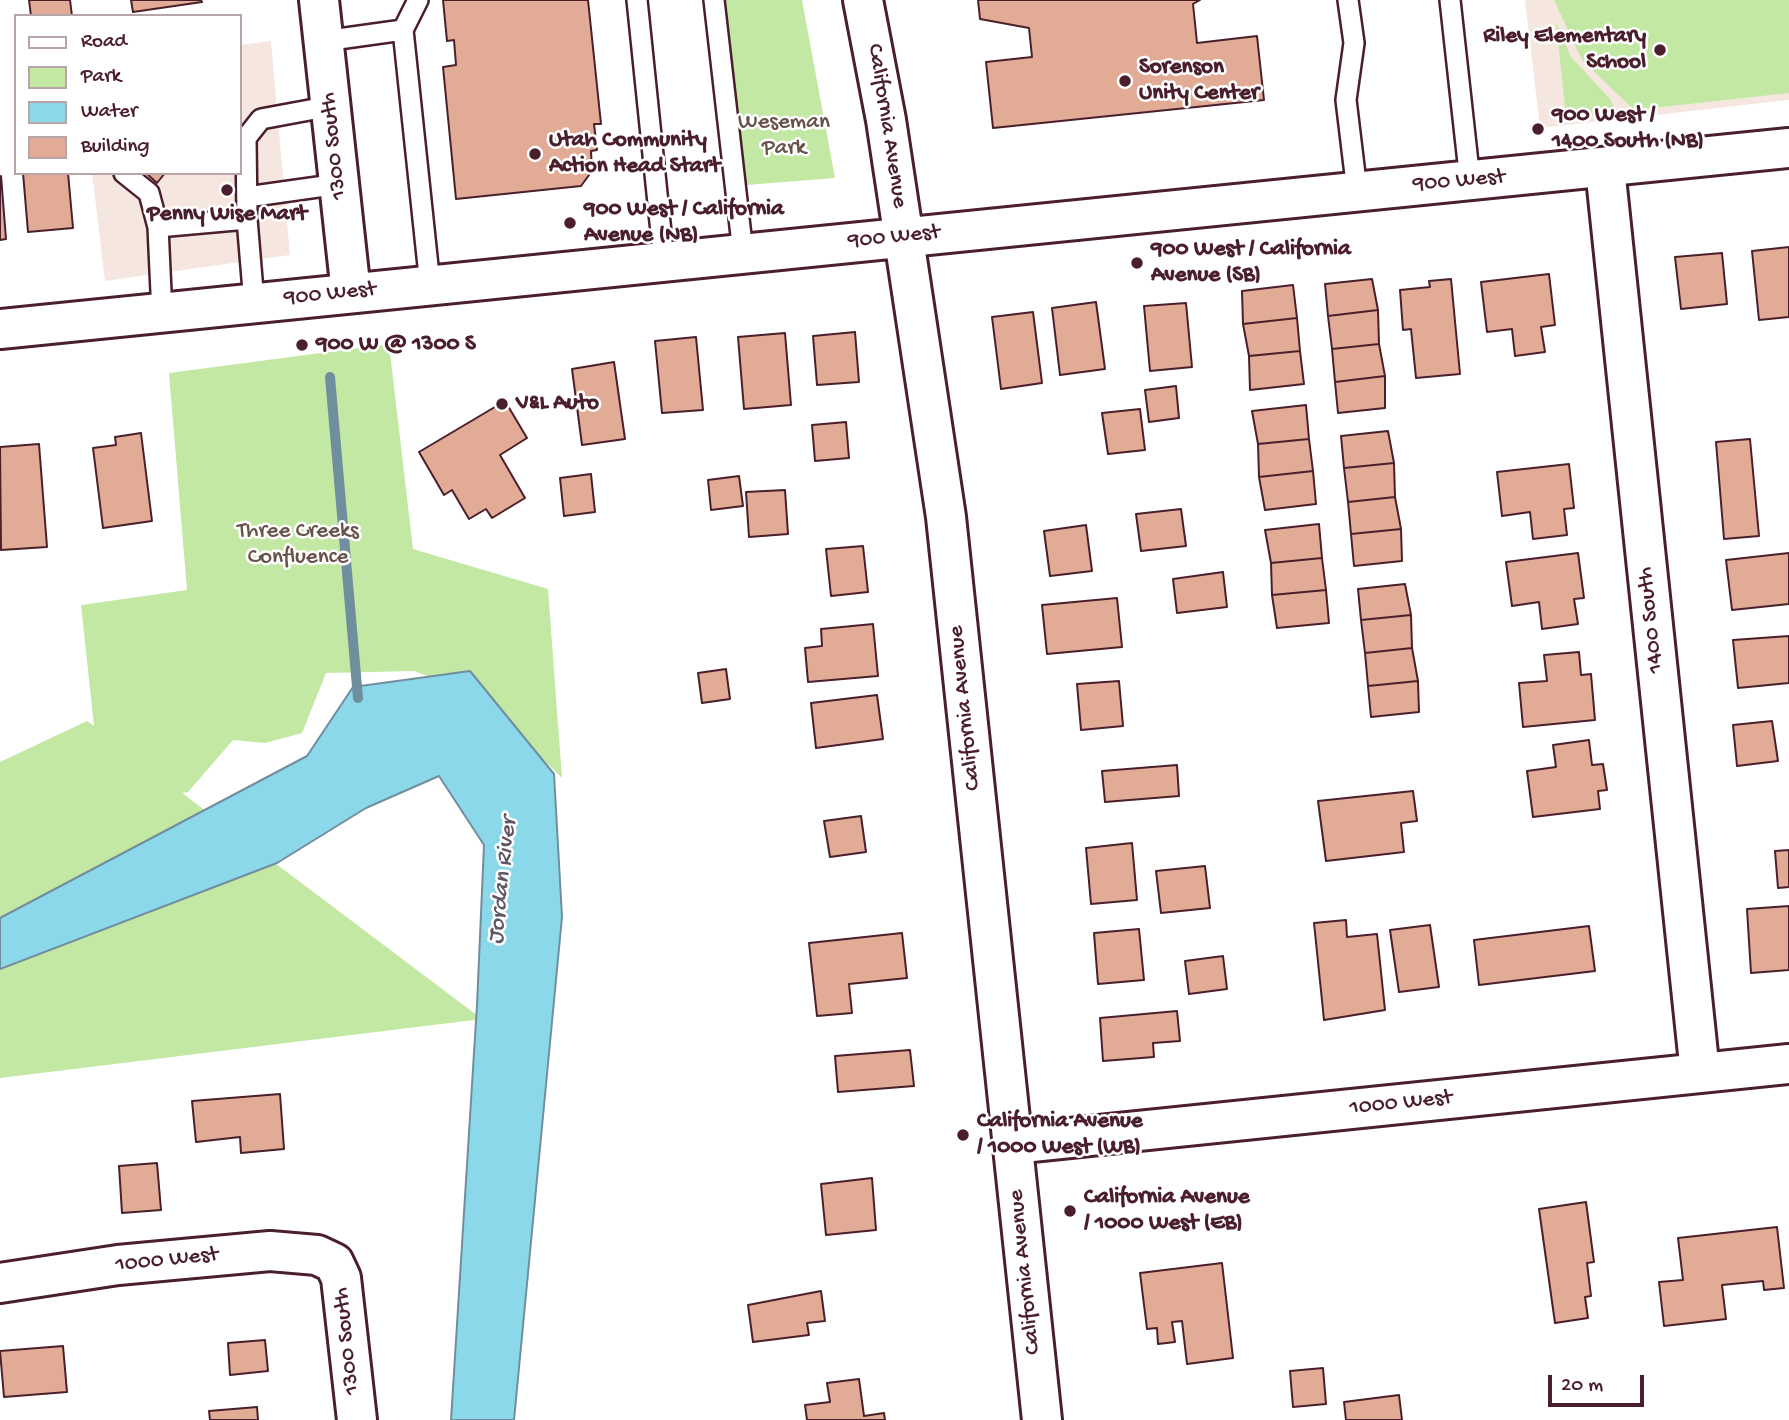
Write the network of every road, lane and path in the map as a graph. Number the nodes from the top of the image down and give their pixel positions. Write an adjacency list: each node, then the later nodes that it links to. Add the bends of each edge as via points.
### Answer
1 (319, 0): 9 (main road, 1300 South)
2 (418, 0): 8 (lane)
3 (637, 0): 22 (lane)
4 (714, 0): 21 (lane)
5 (863, 0): 20 (main road, California Avenue)
6 (1348, 0): 16 (lane, via 1354,43 1346,100)
7 (1450, 0): 14 (lane)
8 (403, 30): 9 (lane); 23 (lane)
9 (324, 41): 10 (main road, 1300 South)
10 (331, 106): 15 (main road, 1300 South); 17 (lane, via 261,119 246,138)
11 (1789, 148): 12 (main road, 900 West)
12 (1605, 167): 14 (main road, 900 West); 29 (main road, 1400 South)
13 (126, 175): 19 (lane, via 149,193)
14 (1470, 181): 16 (main road, 900 West)
15 (339, 184): 17 (lane); 24 (main road, 1300 South)
16 (1357, 191): 20 (main road, 900 West)
17 (247, 197): 18 (lane)
18 (247, 219): 19 (lane); 25 (lane)
19 (158, 227): 26 (lane)
20 (904, 238): 21 (main road, 900 West); 30 (main road, California Avenue, via 946,517)
21 (743, 253): 22 (main road, 900 West)
22 (664, 261): 23 (main road, 900 West)
23 (430, 285): 24 (main road, 900 West)
24 (351, 293): 25 (main road, 900 West)
25 (254, 303): 26 (main road, 900 West)
26 (162, 313): 27 (main road, 900 West)
27 (0, 330)
28 (1789, 1064): 29 (main road, 1000 West)
29 (1700, 1073): 30 (main road, 1000 West)
30 (1013, 1144): 34 (main road, California Avenue)
31 (334, 1263): 32 (main road, 1000 West, via 317,1255 270,1251 118,1265); 33 (main road, 1300 South, via 343,1288)
32 (0, 1283)
33 (357, 1420)
34 (1042, 1420)

